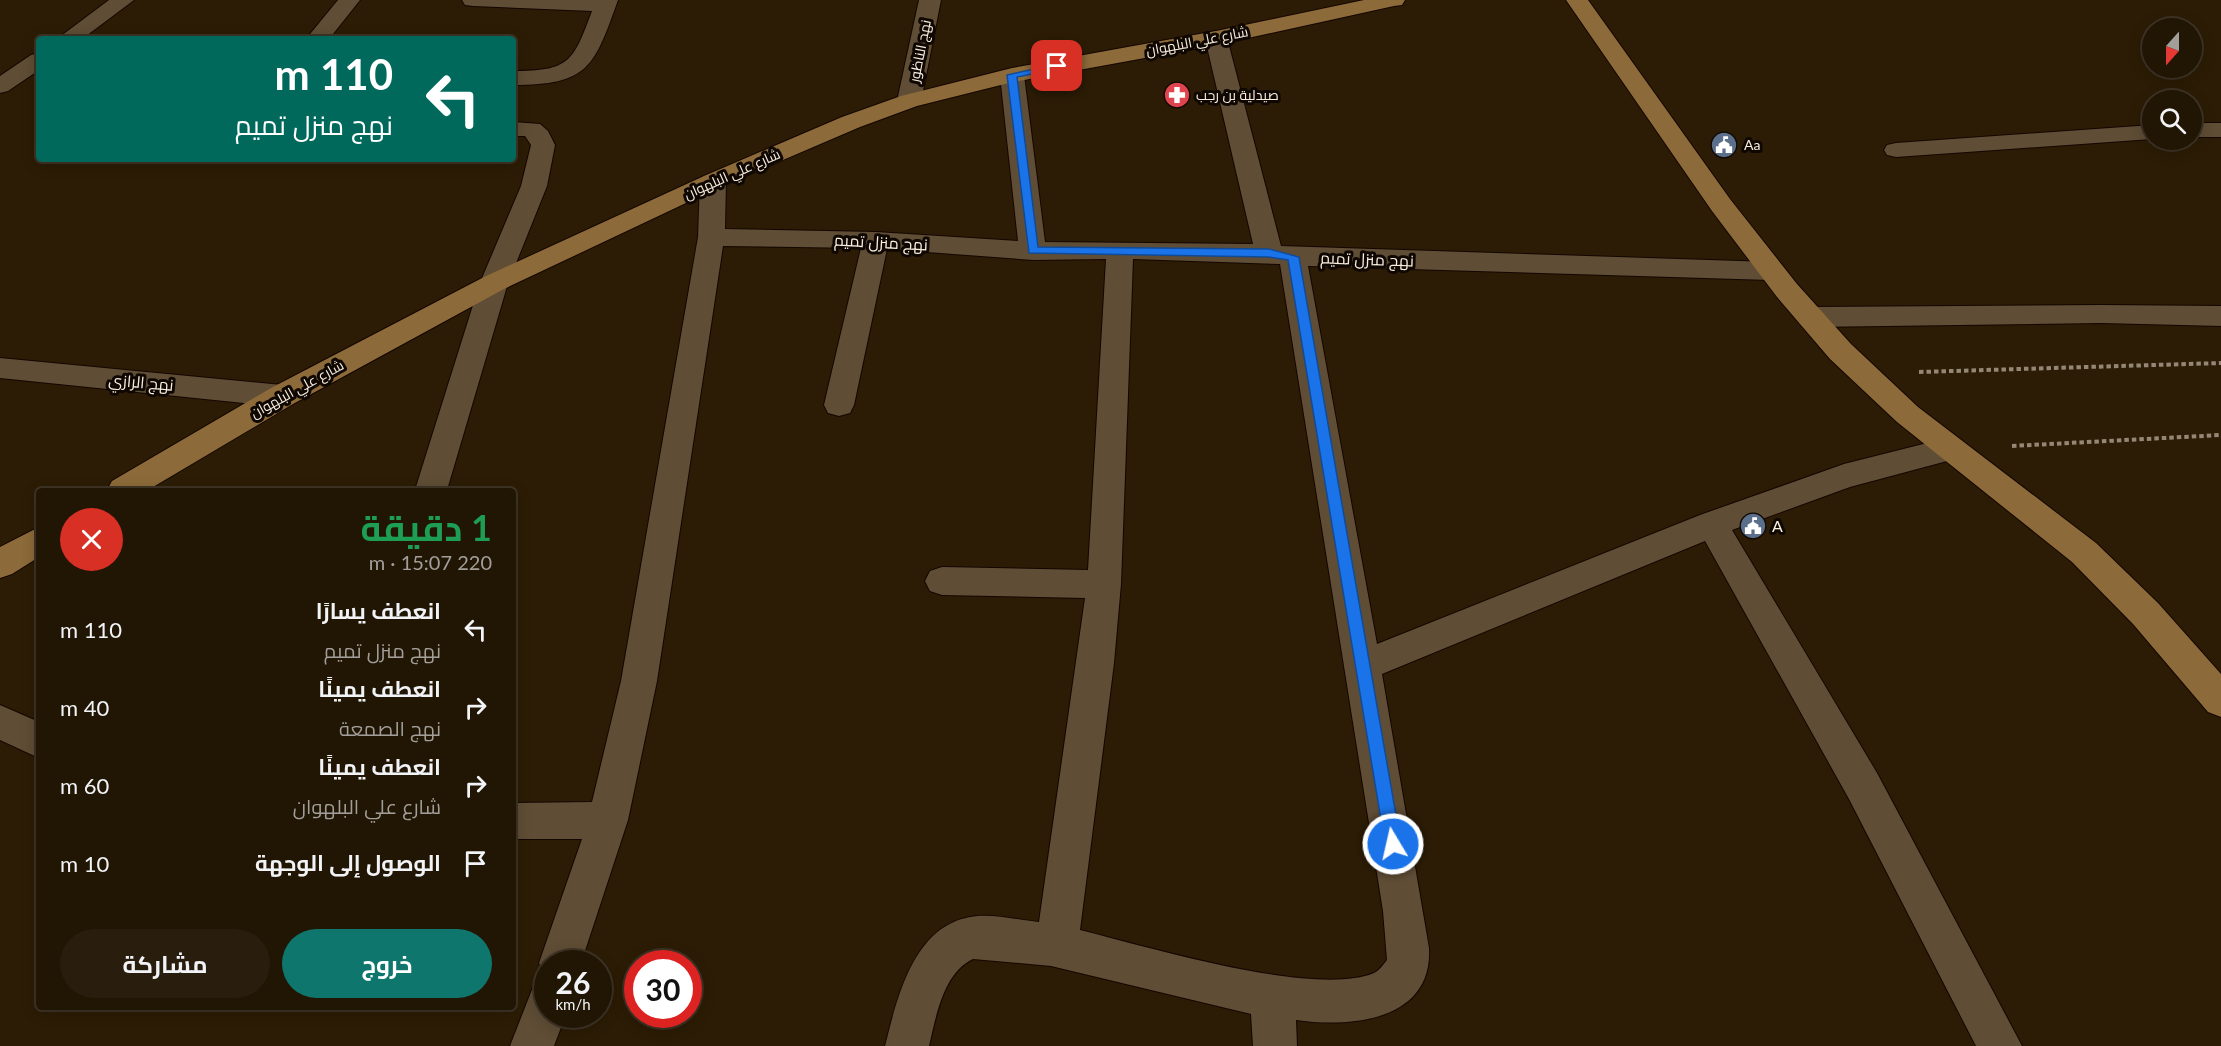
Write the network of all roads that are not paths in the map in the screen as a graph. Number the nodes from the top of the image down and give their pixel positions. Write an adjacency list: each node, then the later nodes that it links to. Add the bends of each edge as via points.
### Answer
1 (123, 0): 8 (street)
2 (349, 0): 9 (street)
3 (473, 0): 7 (street)
4 (930, 0): 15 (street, نهج الناظور)
5 (1394, 0): 10 (main road, شارع علي البلهوان)
6 (1577, 0): 27 (main road, via 1646,104)
7 (606, 2): 16 (street, via 580,63 566,72)
8 (72, 36)
9 (319, 36)
10 (1216, 38): 12 (main road, شارع علي البلهوان); 26 (street)
11 (36, 62): 14 (street)
12 (1012, 75): 15 (main road, شارع علي البلهوان); 25 (street)
13 (516, 82): 16 (street)
14 (0, 86)
15 (909, 101): 21 (main road, شارع علي البلهوان)
16 (534, 109): 28 (street, via 543,145 537,173)
17 (2202, 130): 18 (street)
18 (2221, 130)
19 (2142, 133): 20 (street)
20 (1896, 150)
21 (713, 181): 22 (street); 28 (main road, شارع علي البلهوان)
22 (711, 237): 23 (street, نهج منزل تميم); 46 (street, via 639,681)
23 (876, 240): 25 (street, نهج منزل تميم); 33 (street)
24 (1120, 250): 25 (street, نهج منزل تميم); 26 (street, نهج منزل تميم); 41 (street)
25 (1033, 251)
26 (1281, 255): 27 (street, نهج منزل تميم); 42 (street)
27 (1770, 271): 30 (main road)
28 (494, 284): 32 (main road, شارع علي البلهوان); 36 (street)
29 (2221, 316): 30 (street)
30 (1810, 317): 34 (main road, via 1862,374)
31 (0, 368): 32 (street, نهج الرازي)
32 (282, 396): 35 (main road, شارع علي البلهوان)
33 (839, 405)
34 (1951, 449): 37 (street, via 1844,476); 43 (main road, via 2064,535 2151,616)
35 (126, 488)
36 (432, 488)
37 (1712, 524): 42 (street); 54 (street, via 1863,786)
38 (36, 542): 39 (main road)
39 (0, 564)
40 (942, 581): 41 (street)
41 (1104, 584): 48 (street)
42 (1364, 665): 50 (street, via 1404,911 1407,970 1382,1004)
43 (2221, 700)
44 (0, 721): 45 (street)
45 (36, 739)
46 (608, 820): 47 (street); 49 (street)
47 (516, 821)
48 (1057, 946): 50 (street); 53 (street, via 976,937 962,941 946,952 930,976 917,1005)
49 (564, 950)
50 (1274, 1027)
51 (539, 1028): 52 (street)
52 (532, 1046)
53 (907, 1046)
54 (2000, 1046)

